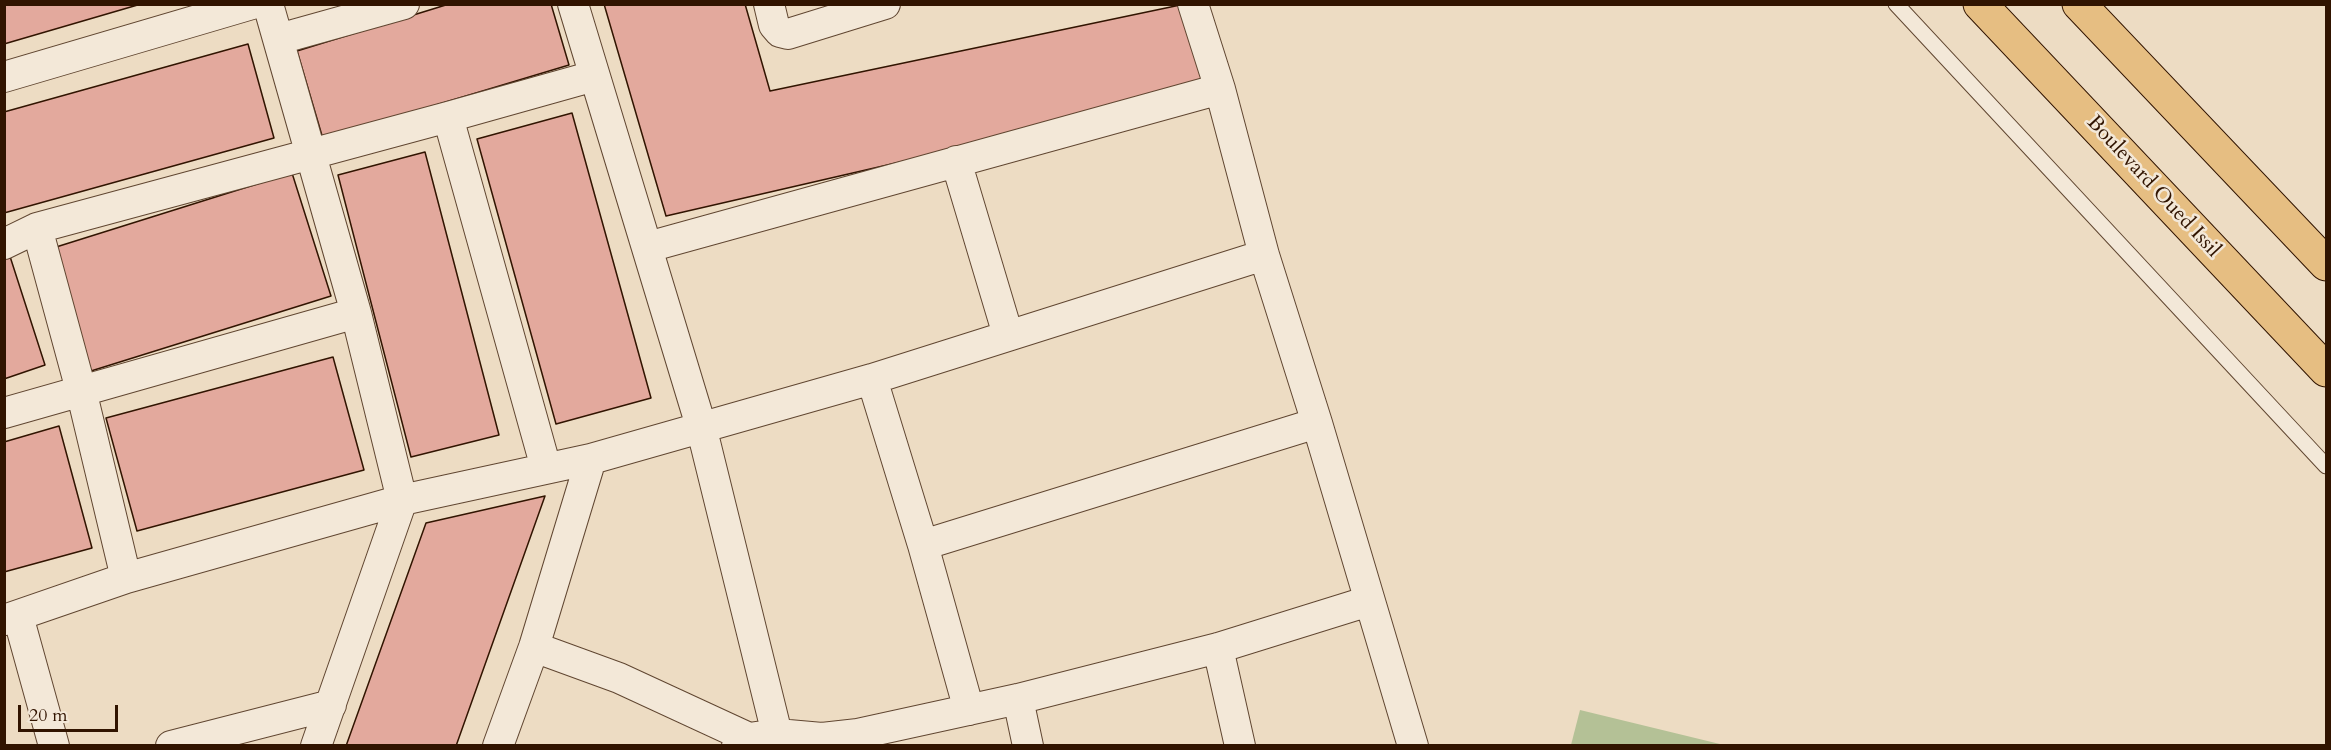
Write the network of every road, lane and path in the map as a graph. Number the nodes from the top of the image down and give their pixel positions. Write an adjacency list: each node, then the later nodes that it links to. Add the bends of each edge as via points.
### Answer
1 (252, 4): 13 (street)
2 (268, 4): 11 (street)
3 (404, 4): 11 (street)
4 (573, 4): 12 (street)
5 (769, 4): 6 (street, via 774,25 788,34)
6 (885, 4)
7 (1193, 4): 14 (street)
8 (1896, 4): 32 (lane)
9 (1980, 4): 25 (main road, Boulevard Oued Issil)
10 (2079, 4): 22 (main road)
11 (279, 39): 16 (street)
12 (594, 75): 15 (street); 20 (street)
13 (4, 77)
14 (1220, 89): 17 (street); 21 (street)
15 (448, 117): 16 (street); 33 (street)
16 (310, 155): 18 (street); 23 (street)
17 (956, 161): 20 (street); 24 (street)
18 (37, 228): 19 (street); 27 (street)
19 (4, 244)
20 (648, 247): 30 (street)
21 (1264, 255): 24 (street); 29 (street)
22 (2326, 264)
23 (356, 313): 27 (street); 34 (street)
24 (1008, 335): 26 (street)
25 (2326, 370)
26 (872, 379): 30 (street); 35 (street)
27 (81, 390): 28 (street); 36 (street)
28 (4, 412)
29 (1317, 423): 35 (street); 37 (street)
30 (701, 426): 31 (street); 44 (street)
31 (591, 459): 33 (street); 39 (street)
32 (2326, 466)
33 (546, 468): 34 (street)
34 (402, 500): 36 (street); 42 (street)
35 (923, 545): 43 (street)
36 (126, 578): 38 (street)
37 (1369, 601): 40 (street); 52 (street)
38 (11, 618): 46 (street)
39 (534, 647): 44 (street, via 619,678); 49 (street)
40 (1218, 648): 41 (street); 51 (street)
41 (1018, 699): 43 (street); 50 (street)
42 (331, 705): 47 (street); 48 (street)
43 (969, 710): 45 (street)
44 (754, 739): 45 (street)
45 (859, 740)
46 (54, 746)
47 (171, 746)
48 (316, 746)
49 (498, 746)
50 (1028, 746)
51 (1240, 746)
52 (1413, 746)

